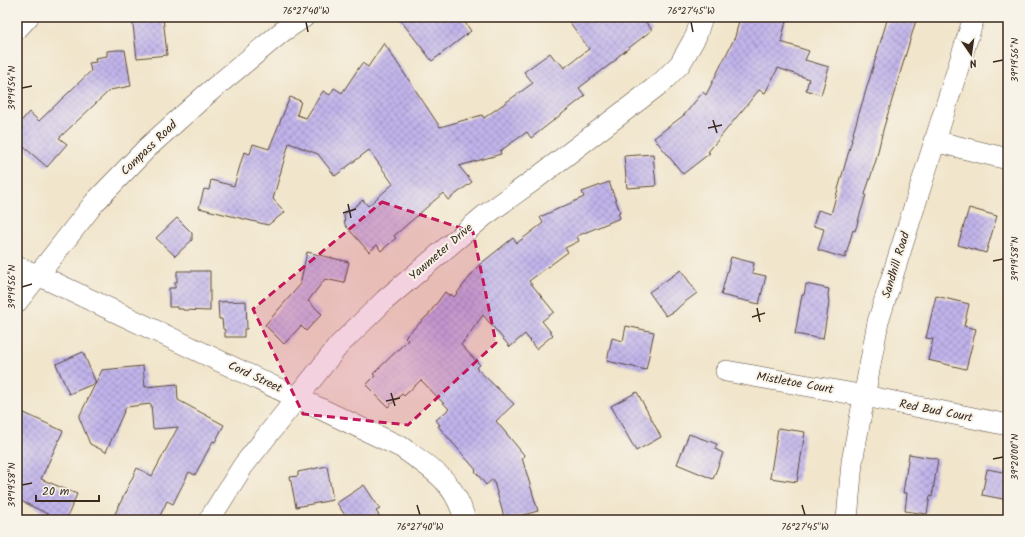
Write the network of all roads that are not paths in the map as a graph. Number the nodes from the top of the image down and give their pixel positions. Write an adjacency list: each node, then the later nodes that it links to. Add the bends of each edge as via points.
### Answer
1 (28, 17): 5 (street)
2 (304, 17): 9 (street, Compass Road, via 283,31 208,93 148,147 95,202)
3 (702, 17): 13 (street, Yawmeter Drive, via 696,36 680,64 661,83 546,172 484,216 397,290 339,345)
4 (974, 17): 6 (street, Sandhill Road)
5 (17, 29)
6 (934, 141): 7 (street); 12 (street, Sandhill Road, via 878,322)
7 (1008, 159)
8 (17, 267): 9 (street, Cord Street)
9 (38, 275): 10 (street, Compass Road); 13 (street, Cord Street)
10 (17, 302)
11 (726, 371): 12 (street, Mistletoe Court)
12 (865, 396): 14 (street, Red Bud Court); 17 (street, Sandhill Road, via 852,462)
13 (297, 397): 15 (street, Yawmeter Drive, via 243,466); 16 (street, Cord Street, via 401,447 435,471 452,489 462,507)
14 (1008, 425)
15 (209, 520)
16 (465, 520)
17 (847, 520)

